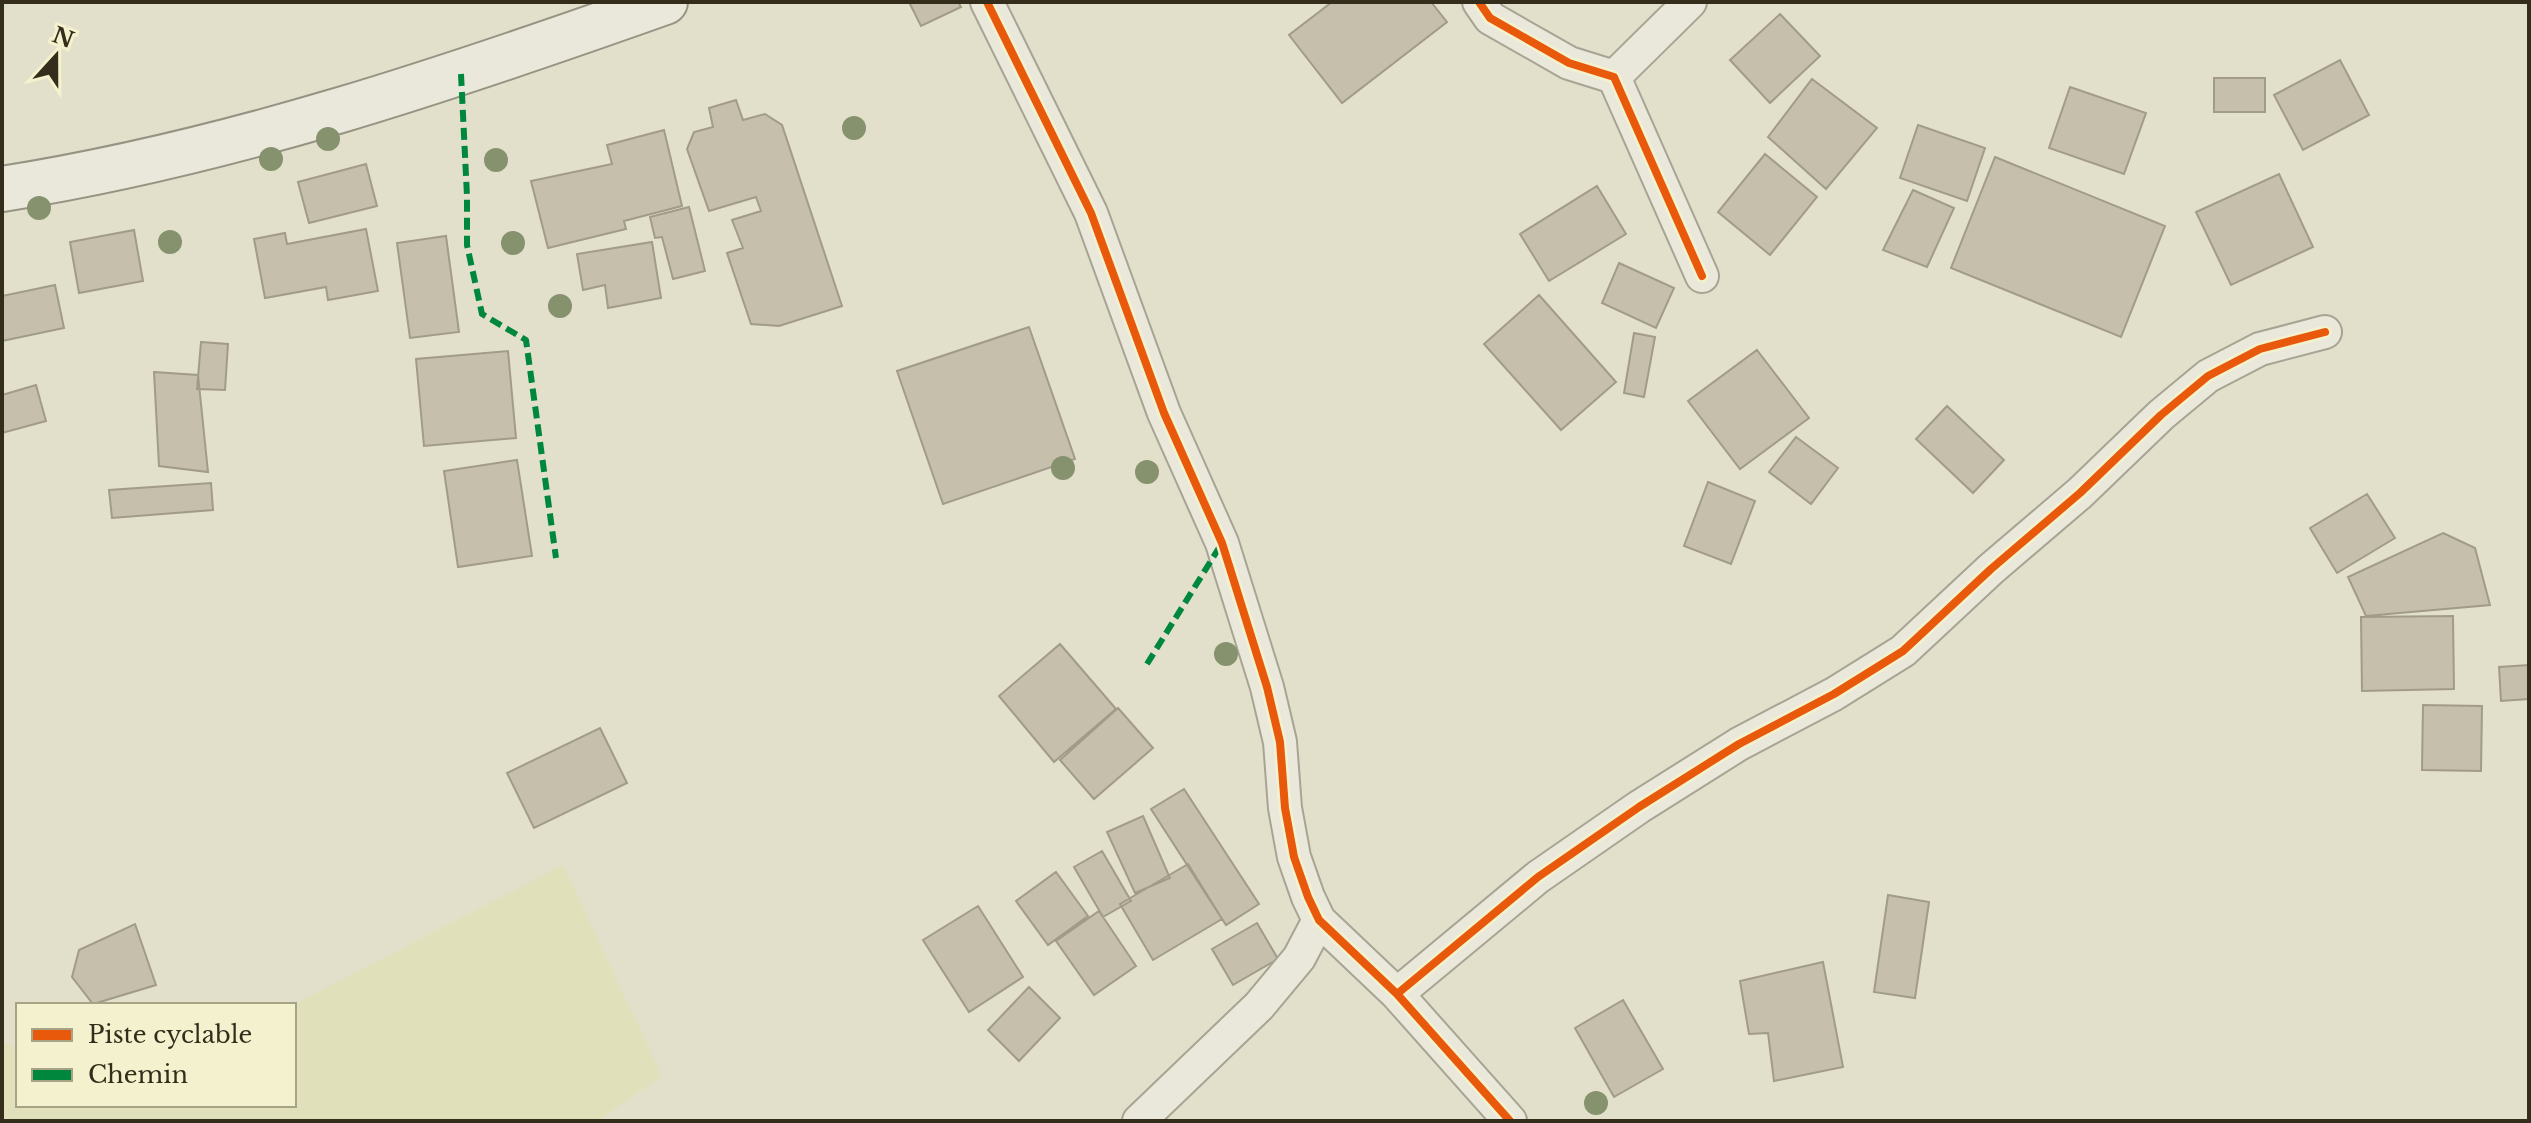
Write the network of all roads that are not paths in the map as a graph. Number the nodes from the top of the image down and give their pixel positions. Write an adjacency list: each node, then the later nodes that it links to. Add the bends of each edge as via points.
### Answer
1 (665, 2): 6 (main road, via 461,74 234,142)
2 (987, 2): 9 (street, via 1091,213 1164,413 1222,543 1280,742 1294,857)
3 (1479, 2): 5 (street, via 1490,18 1569,63)
4 (1690, 2): 5 (street)
5 (1614, 77): 7 (street)
6 (2, 189)
7 (1702, 276)
8 (2325, 332): 10 (street, via 2260,349 2208,376 1903,651 1639,807 1538,877)
9 (1319, 920): 10 (street); 11 (street, via 1299,958 1259,1006)
10 (1397, 994): 12 (street)
11 (1139, 1121)
12 (1510, 1121)

